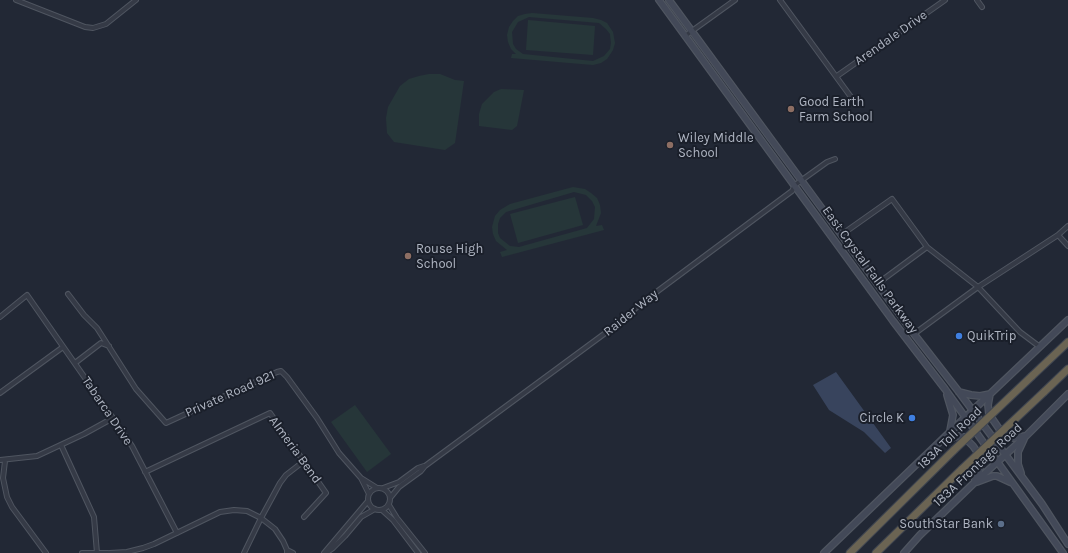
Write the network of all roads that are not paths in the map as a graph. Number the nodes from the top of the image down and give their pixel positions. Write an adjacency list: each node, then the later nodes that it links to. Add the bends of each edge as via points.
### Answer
1 (16, 0): 2 (street, via 93,28 106,24)
2 (136, 0)
3 (659, 0): 11 (main road, East Crystal Falls Parkway)
4 (669, 0): 10 (main road, East Crystal Falls Parkway)
5 (735, 0): 10 (street)
6 (780, 0): 12 (street)
7 (945, 0): 12 (street, Arendale Drive)
8 (976, 0): 9 (street)
9 (982, 7)
10 (692, 31): 11 (street); 14 (main road, East Crystal Falls Parkway)
11 (686, 36): 15 (main road, East Crystal Falls Parkway)
12 (836, 76): 13 (street)
13 (851, 97)
14 (746, 104): 15 (main road); 17 (main road, East Crystal Falls Parkway)
15 (739, 109): 18 (main road, East Crystal Falls Parkway)
16 (835, 159): 17 (street, Raider Way)
17 (801, 181): 18 (street, Raider Way); 20 (main road, East Crystal Falls Parkway)
18 (795, 185): 22 (main road, East Crystal Falls Parkway); 54 (street, Raider Way, via 792,191 639,305 623,320)
19 (1068, 226): 21 (street)
20 (841, 235): 22 (main road); 24 (street, via 892,199); 25 (main road, East Crystal Falls Parkway)
21 (1058, 235): 23 (street); 26 (street)
22 (835, 239): 27 (main road, East Crystal Falls Parkway)
23 (1068, 246)
24 (927, 247): 25 (street); 26 (street)
25 (877, 284): 27 (main road); 31 (main road, East Crystal Falls Parkway)
26 (978, 287): 31 (street); 35 (street, via 1020,332)
27 (870, 289): 38 (main road, East Crystal Falls Parkway)
28 (68, 294): 34 (street, Private Road 921)
29 (0, 317): 33 (street, Tabarca Drive, via 27,295)
30 (1068, 320): 35 (main road)
31 (914, 334): 39 (main road, East Crystal Falls Parkway)
32 (1068, 342): 85 (highway, 183A Toll Road, bridge)
33 (63, 347): 36 (street, Tabarca Drive); 40 (street)
34 (110, 347): 36 (street, via 101,343); 57 (street, Private Road 921, via 136,389 166,423 281,372 317,418 339,453)
35 (1040, 347): 41 (main road)
36 (75, 363): 45 (street, Tabarca Drive)
37 (1068, 369): 86 (highway, bridge)
38 (945, 389): 44 (main road, East Crystal Falls Parkway); 46 (main road, via 953,415)
39 (959, 392): 41 (main road, via 980,396); 43 (main road, East Crystal Falls Parkway)
40 (0, 393)
41 (990, 394): 43 (main road); 47 (main road, via 989,414 1000,430 1008,437)
42 (1068, 394): 47 (main road, 183A Frontage Road)
43 (973, 410): 44 (main road); 50 (main road, East Crystal Falls Parkway)
44 (965, 417): 46 (main road); 53 (main road, East Crystal Falls Parkway)
45 (114, 418): 49 (street); 55 (street, Tabarca Drive)
46 (950, 432): 48 (main road)
47 (1026, 436): 50 (main road, 183A Frontage Road); 56 (main road, via 1018,452)
48 (940, 441): 58 (main road, via 959,436 964,437 973,446 980,456 981,463); 84 (main road)
49 (61, 445): 51 (street, via 37,456); 77 (street, via 94,516)
50 (1005, 455): 53 (main road, 183A Frontage Road); 56 (main road, East Crystal Falls Parkway)
51 (2, 460): 75 (street, via 7,497)
52 (304, 461): 55 (street, Almeria Bend, via 270,413); 68 (street, Almeria Bend, via 326,493); 69 (street, via 286,475)
53 (997, 462): 58 (main road, 183A Frontage Road); 59 (main road, East Crystal Falls Parkway)
54 (425, 466): 61 (street, Raider Way); 63 (street, Raider Way, via 399,487)
55 (145, 472): 71 (street, Tabarca Drive)
56 (1022, 476): 70 (main road, East Crystal Falls Parkway)
57 (361, 478): 60 (street, Private Road 921); 62 (street, Private Road 921)
58 (973, 484): 59 (main road, via 997,476); 87 (main road, 183A Frontage Road)
59 (1014, 485): 72 (main road, East Crystal Falls Parkway)
60 (377, 488): 61 (street); 62 (street)
61 (383, 488): 63 (street)
62 (370, 494): 64 (street)
63 (390, 498): 65 (street)
64 (368, 501): 66 (street); 81 (street)
65 (388, 505): 67 (street); 83 (street)
66 (375, 509): 67 (street); 81 (street, via 360,517 345,536)
67 (382, 510): 82 (street, via 393,520)
68 (304, 517)
69 (261, 518): 71 (street, via 234,510 220,512); 74 (street, via 275,529); 79 (street)
70 (1058, 529): 72 (main road); 73 (main road, East Crystal Falls Parkway)
71 (177, 533): 78 (street, via 143,548)
72 (1050, 534): 88 (main road, East Crystal Falls Parkway)
73 (1068, 544)
74 (287, 551): 80 (street)
75 (46, 553)
76 (82, 553): 77 (street)
77 (97, 553): 78 (street)
78 (109, 553)
79 (244, 553)
80 (293, 553)
81 (325, 553)
82 (418, 553)
83 (425, 553)
84 (824, 553)
85 (850, 553)
86 (876, 553)
87 (904, 553)
88 (1063, 553)

